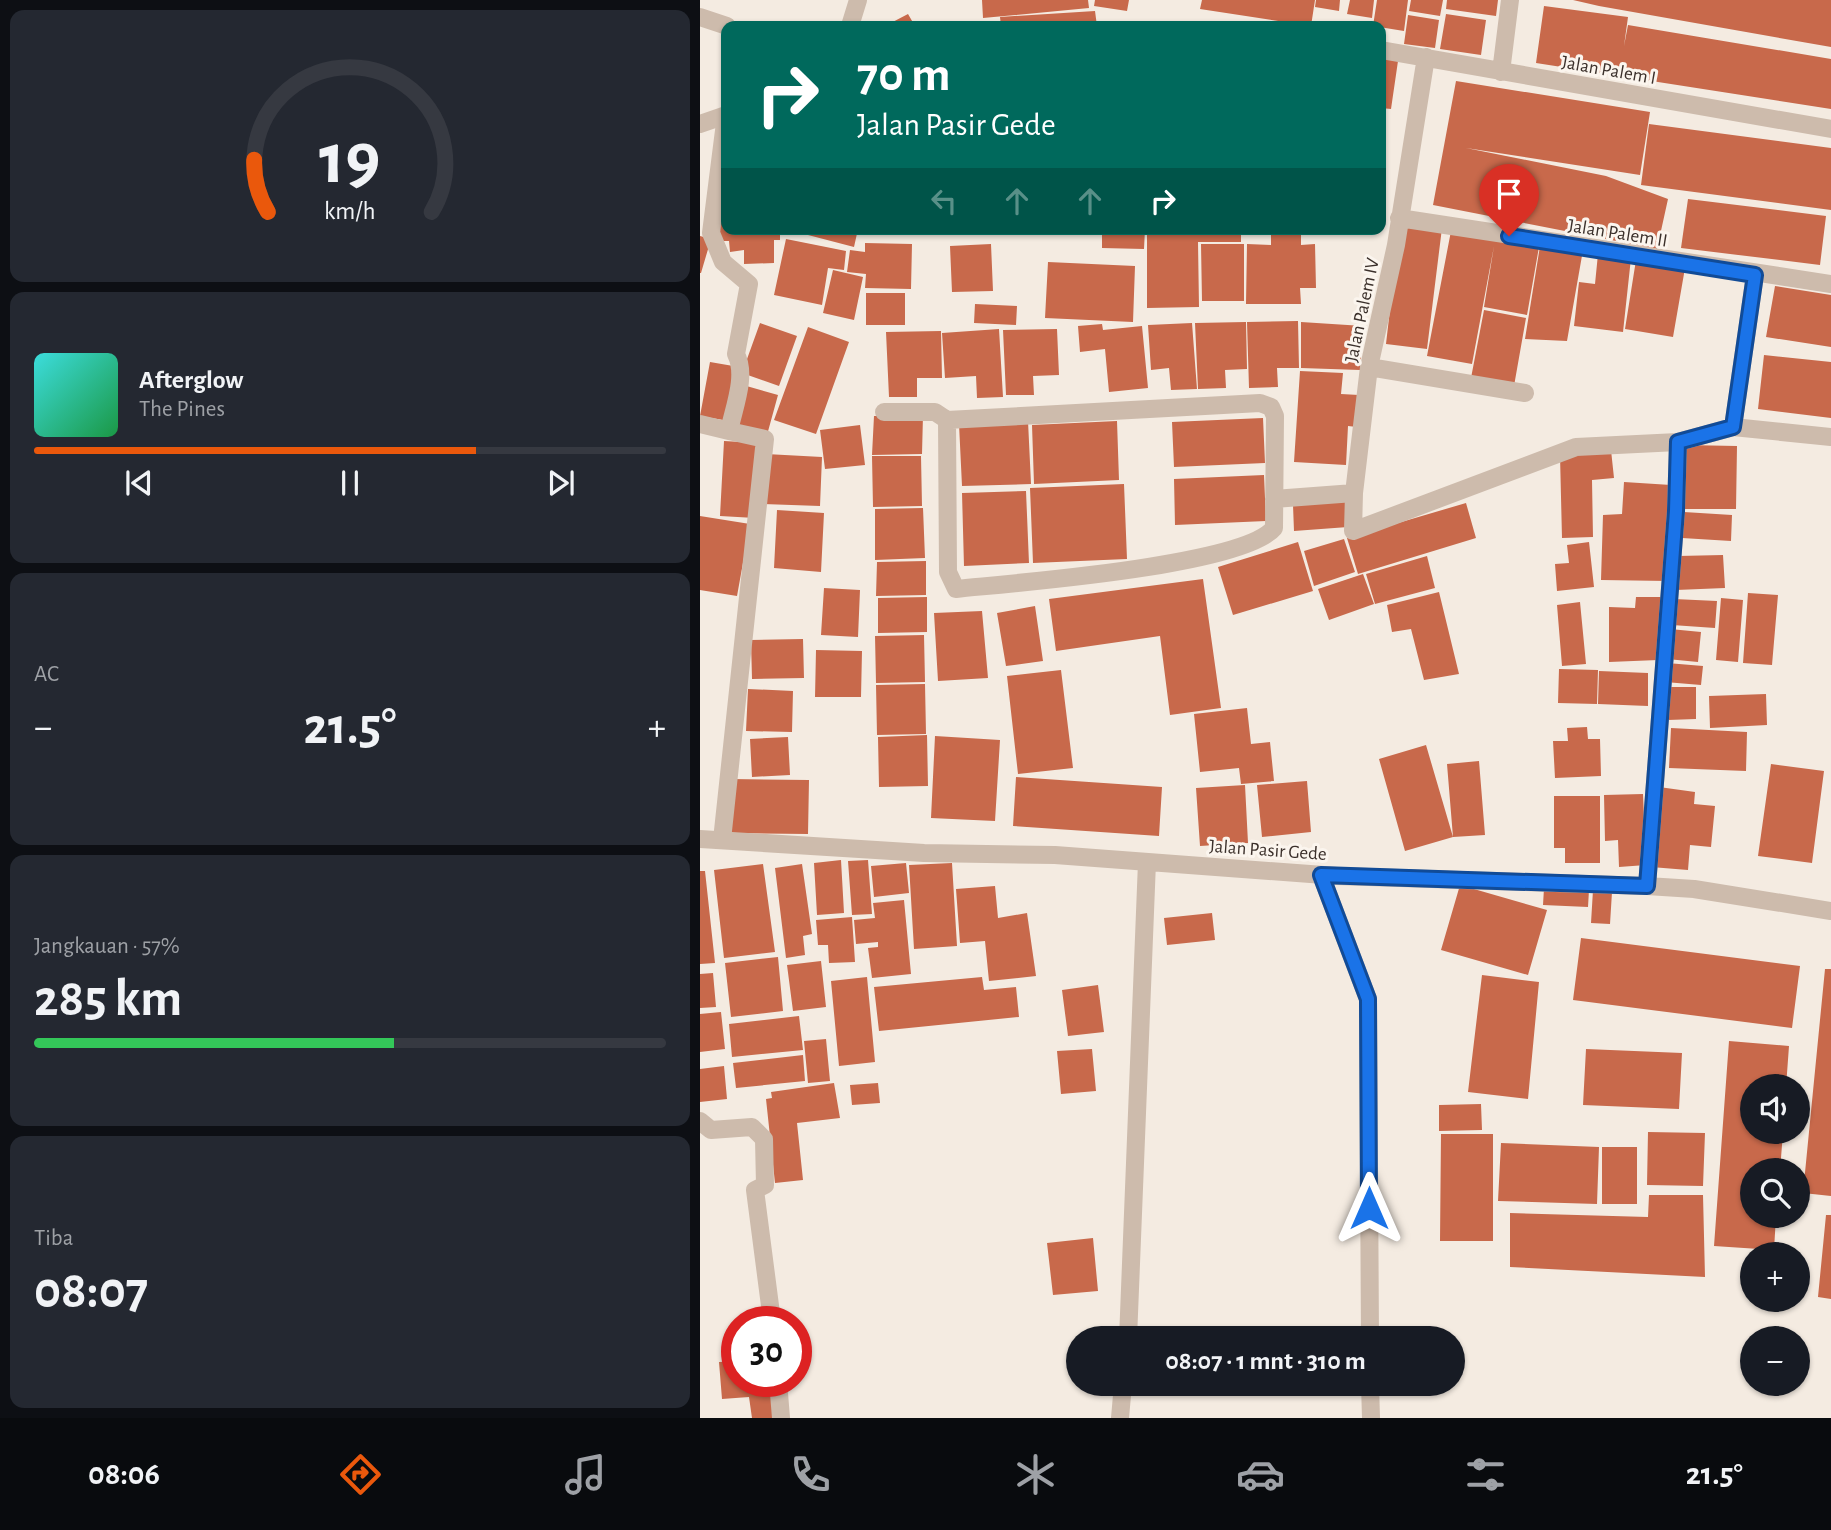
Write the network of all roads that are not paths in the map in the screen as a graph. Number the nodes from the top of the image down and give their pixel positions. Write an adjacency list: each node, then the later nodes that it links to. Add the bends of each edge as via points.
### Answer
1 (858, 0): 4 (street)
2 (1510, 0): 8 (street)
3 (700, 17): 5 (street)
4 (852, 21)
5 (721, 24)
6 (1386, 51): 7 (street, Jalan Palem I)
7 (1426, 57): 8 (street, Jalan Palem I); 13 (street, Jalan Palem IV)
8 (1501, 72): 11 (street, Jalan Palem I)
9 (721, 117): 10 (street)
10 (700, 124)
11 (1831, 129)
12 (721, 152): 22 (street, via 710,233 723,262 749,284 736,354 741,376)
13 (1399, 218): 14 (street, Jalan Palem II); 16 (street, Jalan Palem IV)
14 (1755, 275): 15 (street, Jalan Palem II); 21 (street)
15 (1831, 284)
16 (1369, 367): 17 (street); 25 (street, Jalan Palem IV)
17 (1525, 393)
18 (884, 412): 19 (street, via 935,412)
19 (947, 420): 26 (street, via 1260,403 1270,407 1275,416); 26 (street, via 948,572 956,589 1104,574 1260,541 1274,528)
20 (700, 424): 22 (street)
21 (1733, 427): 23 (street); 24 (street)
22 (729, 431): 28 (street, via 765,439)
23 (1831, 437)
24 (1678, 442): 25 (street, Jalan Palem IV, via 1576,447 1353,531); 31 (street)
25 (1354, 493): 26 (street)
26 (1274, 499)
27 (700, 839): 28 (street, Jalan Pasir Gede)
28 (722, 841): 29 (street, Jalan Pasir Gede)
29 (1147, 862): 30 (street, Jalan Pasir Gede); 35 (street)
30 (1321, 875): 31 (street, Jalan Pasir Gede); 36 (street, via 1368,999)
31 (1647, 886): 32 (street, Jalan Pasir Gede)
32 (1831, 911)
33 (700, 1121): 34 (street, via 711,1130 752,1127 764,1139 765,1185 755,1190)
34 (770, 1306)
35 (1129, 1326)
36 (1370, 1326)
37 (1122, 1396): 41 (street)
38 (1370, 1396): 42 (street)
39 (779, 1397): 40 (street)
40 (781, 1418)
41 (1119, 1418)
42 (1371, 1418)

